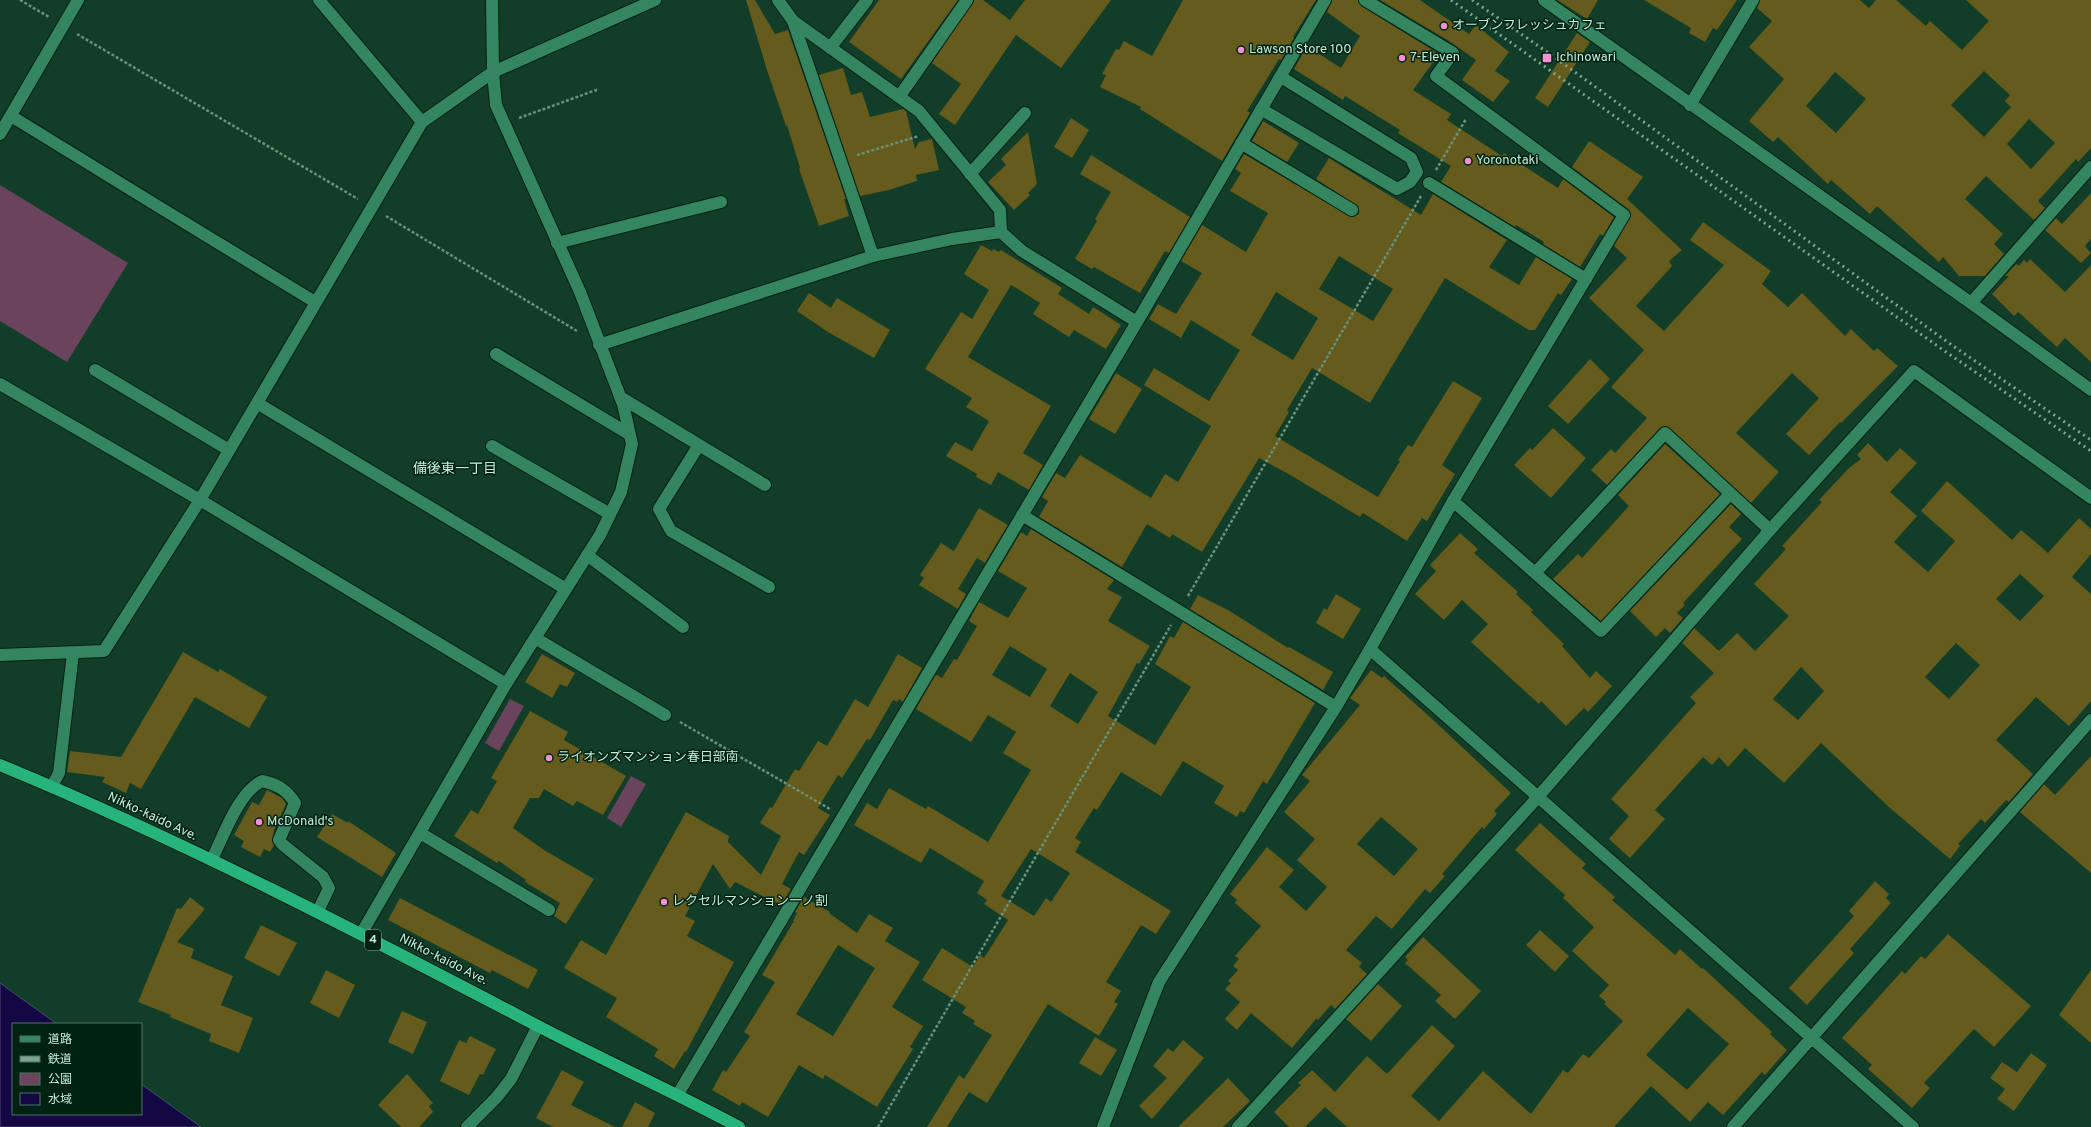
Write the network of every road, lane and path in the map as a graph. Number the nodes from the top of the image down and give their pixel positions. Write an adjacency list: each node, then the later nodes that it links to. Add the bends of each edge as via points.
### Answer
1 (20, 0): 14 (path)
2 (78, 0): 14 (street)
3 (318, 0): 25 (street)
4 (492, 0): 16 (street)
5 (655, 0): 16 (street)
6 (778, 0): 13 (street)
7 (867, 0): 15 (street)
8 (967, 0): 19 (street)
9 (1325, 0): 17 (street)
10 (1365, 0): 20 (street, via 1453,53 1436,76)
11 (1544, 0): 21 (street)
12 (1753, 0): 21 (street)
13 (793, 21): 15 (street); 30 (street)
14 (63, 26): 24 (street); 35 (path)
15 (830, 48): 19 (street)
16 (493, 72): 25 (street); 26 (street, via 496,105)
17 (1281, 77): 22 (street); 22 (street, via 1411,158 1417,172 1410,182 1398,189)
18 (599, 89): 26 (path)
19 (899, 97): 27 (street, via 919,111)
20 (1474, 104): 33 (path); 40 (street, via 1624,215)
21 (1690, 105): 42 (street)
22 (1261, 109): 29 (street)
23 (1025, 113): 32 (street)
24 (10, 116): 28 (street); 41 (street)
25 (422, 122): 35 (street)
26 (504, 124): 38 (street)
27 (935, 131): 30 (path); 32 (street)
28 (0, 134)
29 (1241, 143): 36 (street); 43 (street)
30 (840, 160): 39 (street)
31 (2091, 167): 42 (street)
32 (970, 174): 37 (street, via 1000,210)
33 (1428, 183): 40 (street); 67 (path)
34 (721, 202): 38 (street)
35 (373, 208): 41 (street); 44 (path)
36 (1352, 210)
37 (1001, 232): 39 (street, via 952,239); 43 (street, via 1022,251)
38 (557, 243): 44 (street, via 580,292)
39 (873, 256): 44 (street)
40 (1586, 279): 59 (street)
41 (315, 302): 50 (street)
42 (1971, 303): 48 (street)
43 (1137, 322): 61 (street)
44 (599, 345): 49 (street)
45 (496, 354): 51 (street)
46 (95, 370): 54 (street)
47 (0, 384): 58 (street)
48 (2091, 390)
49 (620, 396): 51 (street); 52 (street)
50 (257, 403): 54 (street); 66 (street)
51 (629, 434): 60 (street, via 632,444 621,492)
52 (700, 445): 55 (street); 65 (street, via 659,510 671,530)
53 (492, 446): 60 (street)
54 (229, 450): 58 (street)
55 (765, 485)
56 (1730, 494): 62 (street); 64 (street, via 1601,631); 64 (street, via 1665,433)
57 (2091, 498): 62 (street, via 1914,371)
58 (200, 500): 71 (street, via 104,651); 73 (street)
59 (1453, 501): 64 (street); 70 (street)
60 (610, 514): 63 (street)
61 (1022, 515): 67 (street); 80 (street)
62 (1770, 530): 79 (street)
63 (587, 555): 66 (street); 68 (street)
64 (1535, 573)
65 (769, 587)
66 (566, 589): 69 (street)
67 (1179, 611): 74 (street); 91 (path)
68 (683, 627)
69 (535, 638): 73 (street); 75 (street)
70 (1370, 649): 74 (street); 79 (street)
71 (73, 653): 72 (street); 78 (street, via 59,773)
72 (0, 655)
73 (506, 684): 81 (street)
74 (1336, 707): 92 (street, via 1159,982)
75 (665, 716): 80 (path)
76 (2091, 720): 87 (street)
77 (0, 765): 78 (highway, Nikko-kaido Ave. / 4)
78 (52, 786): 82 (highway, Nikko-kaido Ave. / 4)
79 (1537, 798): 87 (street); 93 (street)
80 (843, 816): 88 (street)
81 (420, 832): 83 (street); 85 (street)
82 (212, 859): 84 (highway, Nikko-kaido Ave. / 4); 84 (street, via 239,804 252,786 262,781 274,783 289,793 295,803 279,840 323,877 329,888)
83 (549, 910)
84 (318, 911): 85 (highway, Nikko-kaido Ave. / 4)
85 (361, 934): 86 (highway, Nikko-kaido Ave. / 4)
86 (538, 1026): 88 (highway, Nikko-kaido Ave. / 4); 89 (street, via 511,1079)
87 (1813, 1037): 94 (street); 95 (street)
88 (678, 1094): 90 (highway, Nikko-kaido Ave. / 4)
89 (468, 1127)
90 (739, 1127)
91 (878, 1127)
92 (1103, 1127)
93 (1238, 1127)
94 (1733, 1127)
95 (1913, 1127)

